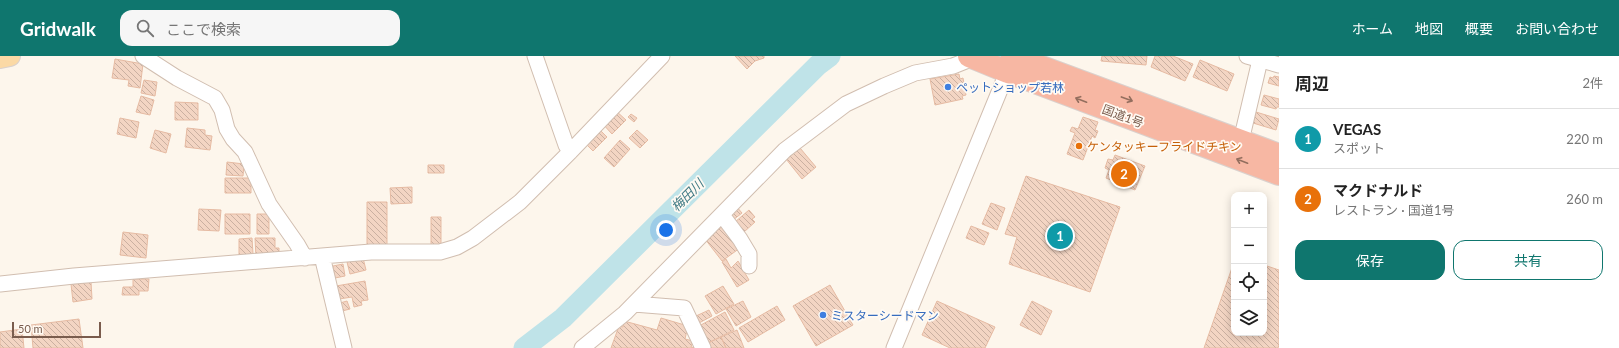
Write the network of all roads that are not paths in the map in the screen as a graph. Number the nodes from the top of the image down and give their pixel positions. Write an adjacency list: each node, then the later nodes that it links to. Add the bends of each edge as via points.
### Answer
1 (10, 56): 6 (main road)
2 (143, 56): 16 (street, via 215,98 222,110 227,129 245,152 269,204)
3 (535, 56): 11 (street)
4 (662, 56): 11 (street)
5 (971, 57): 8 (highway, 国道1号); 14 (street, via 952,66 915,73 846,104 786,150)
6 (0, 58)
7 (1253, 58): 9 (street); 10 (street)
8 (1011, 62): 10 (highway, 国道1号, one-way to 10); 13 (highway, 国道1号, one-way to 8); 23 (street)
9 (1279, 65)
10 (1241, 141): 12 (highway, 国道1号)
11 (570, 152): 15 (street, via 520,202 457,247 440,252 371,252)
12 (1279, 155)
13 (1279, 174)
14 (722, 215): 17 (street, via 749,254); 19 (street)
15 (322, 256): 16 (street); 20 (street)
16 (305, 258): 18 (street)
17 (749, 266)
18 (0, 284)
19 (634, 304): 21 (street); 22 (street, via 684,308)
20 (344, 348)
21 (582, 348)
22 (703, 348)
23 (894, 348)

